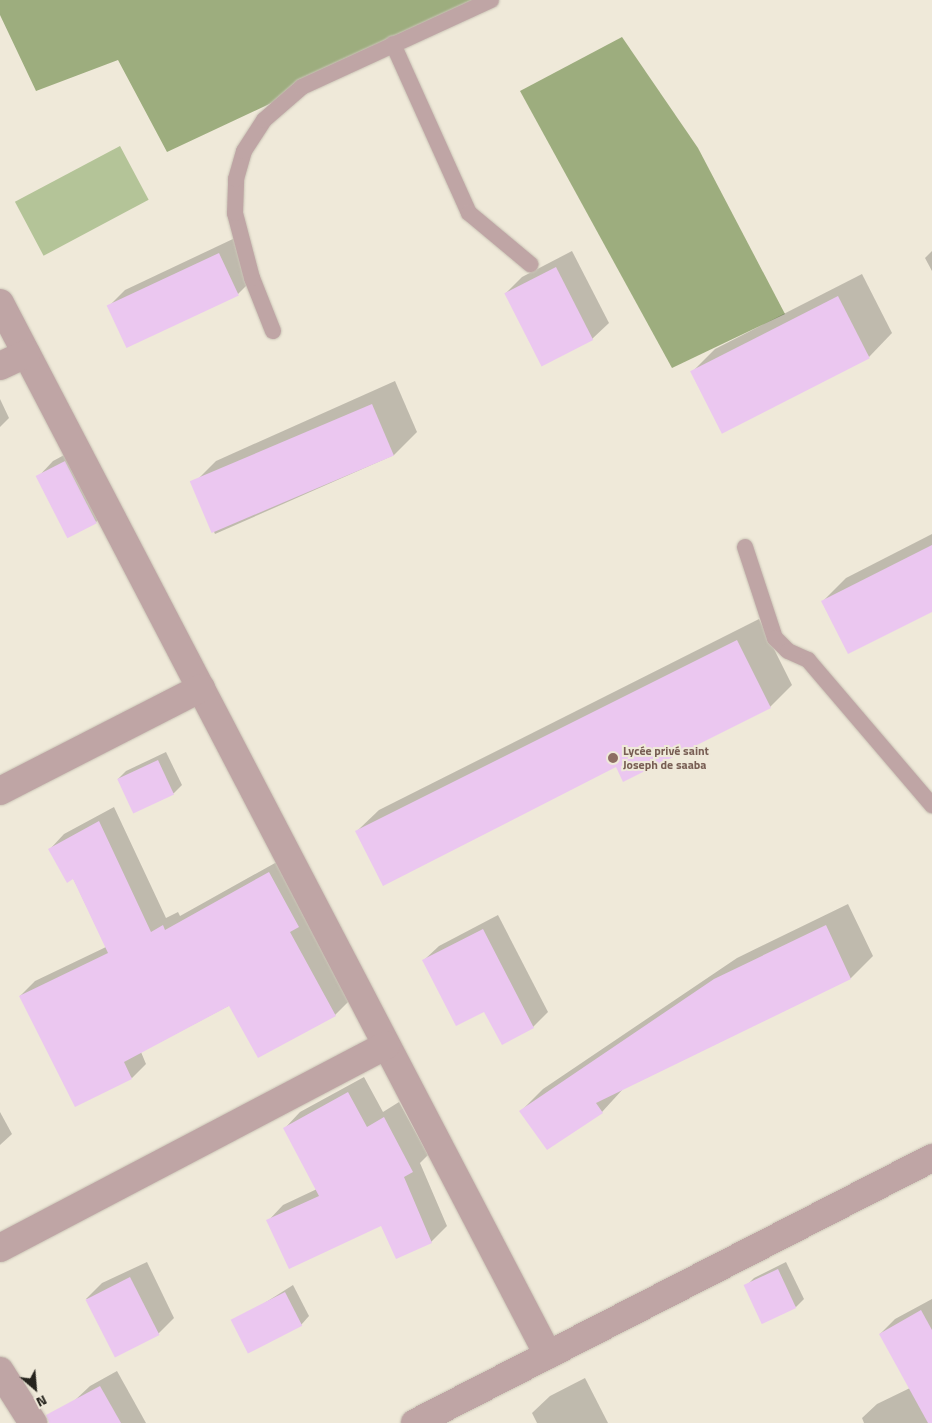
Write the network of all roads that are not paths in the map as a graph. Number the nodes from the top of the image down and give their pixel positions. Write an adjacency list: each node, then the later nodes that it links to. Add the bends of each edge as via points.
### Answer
1 (491, 0): 2 (lane)
2 (393, 44): 3 (lane, via 469,212); 5 (lane, via 302,87 264,120 244,151 236,179 235,213 252,278)
3 (530, 264)
4 (0, 303): 6 (street)
5 (273, 331)
6 (26, 354): 7 (street); 9 (street)
7 (0, 366)
8 (746, 547): 11 (lane, via 775,638 788,651 808,660)
9 (201, 688): 10 (street); 12 (street)
10 (0, 791)
11 (932, 805)
12 (386, 1045): 14 (street); 15 (street)
13 (932, 1158): 15 (street)
14 (0, 1248)
15 (548, 1355): 18 (street)
16 (0, 1371): 17 (street)
17 (33, 1423)
18 (415, 1423)

